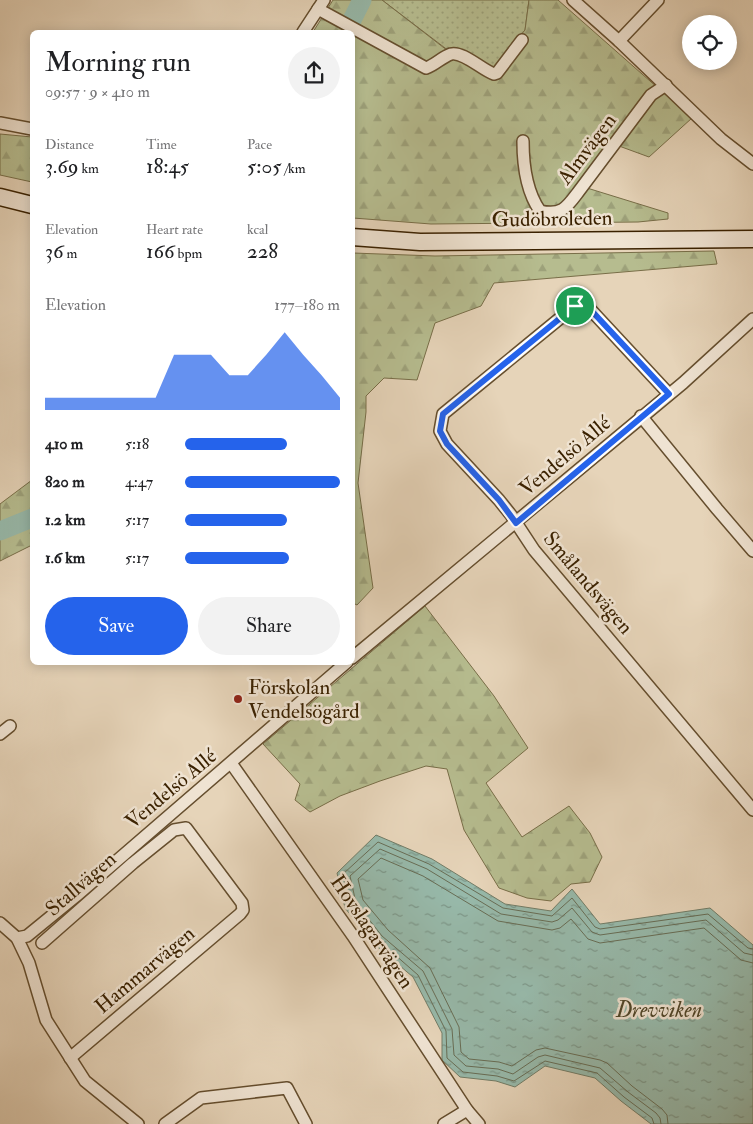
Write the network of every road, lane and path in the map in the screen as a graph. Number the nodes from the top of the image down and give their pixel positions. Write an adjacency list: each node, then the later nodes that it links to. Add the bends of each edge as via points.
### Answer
1 (573, 0): 6 (street)
2 (655, 3): 6 (street)
3 (321, 4): 4 (street); 5 (street, via 426,68 454,54 494,74)
4 (303, 30)
5 (522, 40)
6 (619, 41): 7 (street)
7 (666, 85): 10 (street, Almvägen, via 651,95 568,206 556,213 540,211 532,199); 11 (street, via 721,139)
8 (0, 123): 9 (street)
9 (30, 129)
10 (523, 141)
11 (753, 164)
12 (0, 197): 13 (main road)
13 (30, 204)
14 (355, 237): 15 (main road, Gudöbroleden, via 420,242)
15 (753, 239)
16 (753, 319): 17 (street, Vendelsö Allé)
17 (669, 394): 18 (street, Vendelsö Allé); 19 (street, Smålandsvägen, via 583,304 575,306 443,414 440,431 447,444)
18 (641, 416): 19 (street, Vendelsö Allé); 20 (street)
19 (516, 523): 21 (street, Vendelsö Allé); 26 (street, Smålandsvägen, via 534,550)
20 (753, 551)
21 (355, 656)
22 (344, 665): 25 (street, Vendelsö Allé)
23 (10, 726): 24 (street)
24 (0, 734)
25 (231, 763): 29 (street, Vendelsö Allé, via 76,896); 31 (street, Hovslagarvägen, via 353,936)
26 (753, 810)
27 (244, 910): 29 (street, Stallvägen, via 186,828 174,830 45,940); 30 (street, Hammarvägen)
28 (0, 923): 29 (street)
29 (22, 937): 30 (street, via 46,1020)
30 (70, 1058): 32 (street, via 85,1081)
31 (467, 1110): 35 (street); 36 (street, Hovslagarvägen)
32 (138, 1124)
33 (165, 1124): 34 (street, via 200,1098 288,1088)
34 (306, 1124)
35 (444, 1124)
36 (479, 1124)

